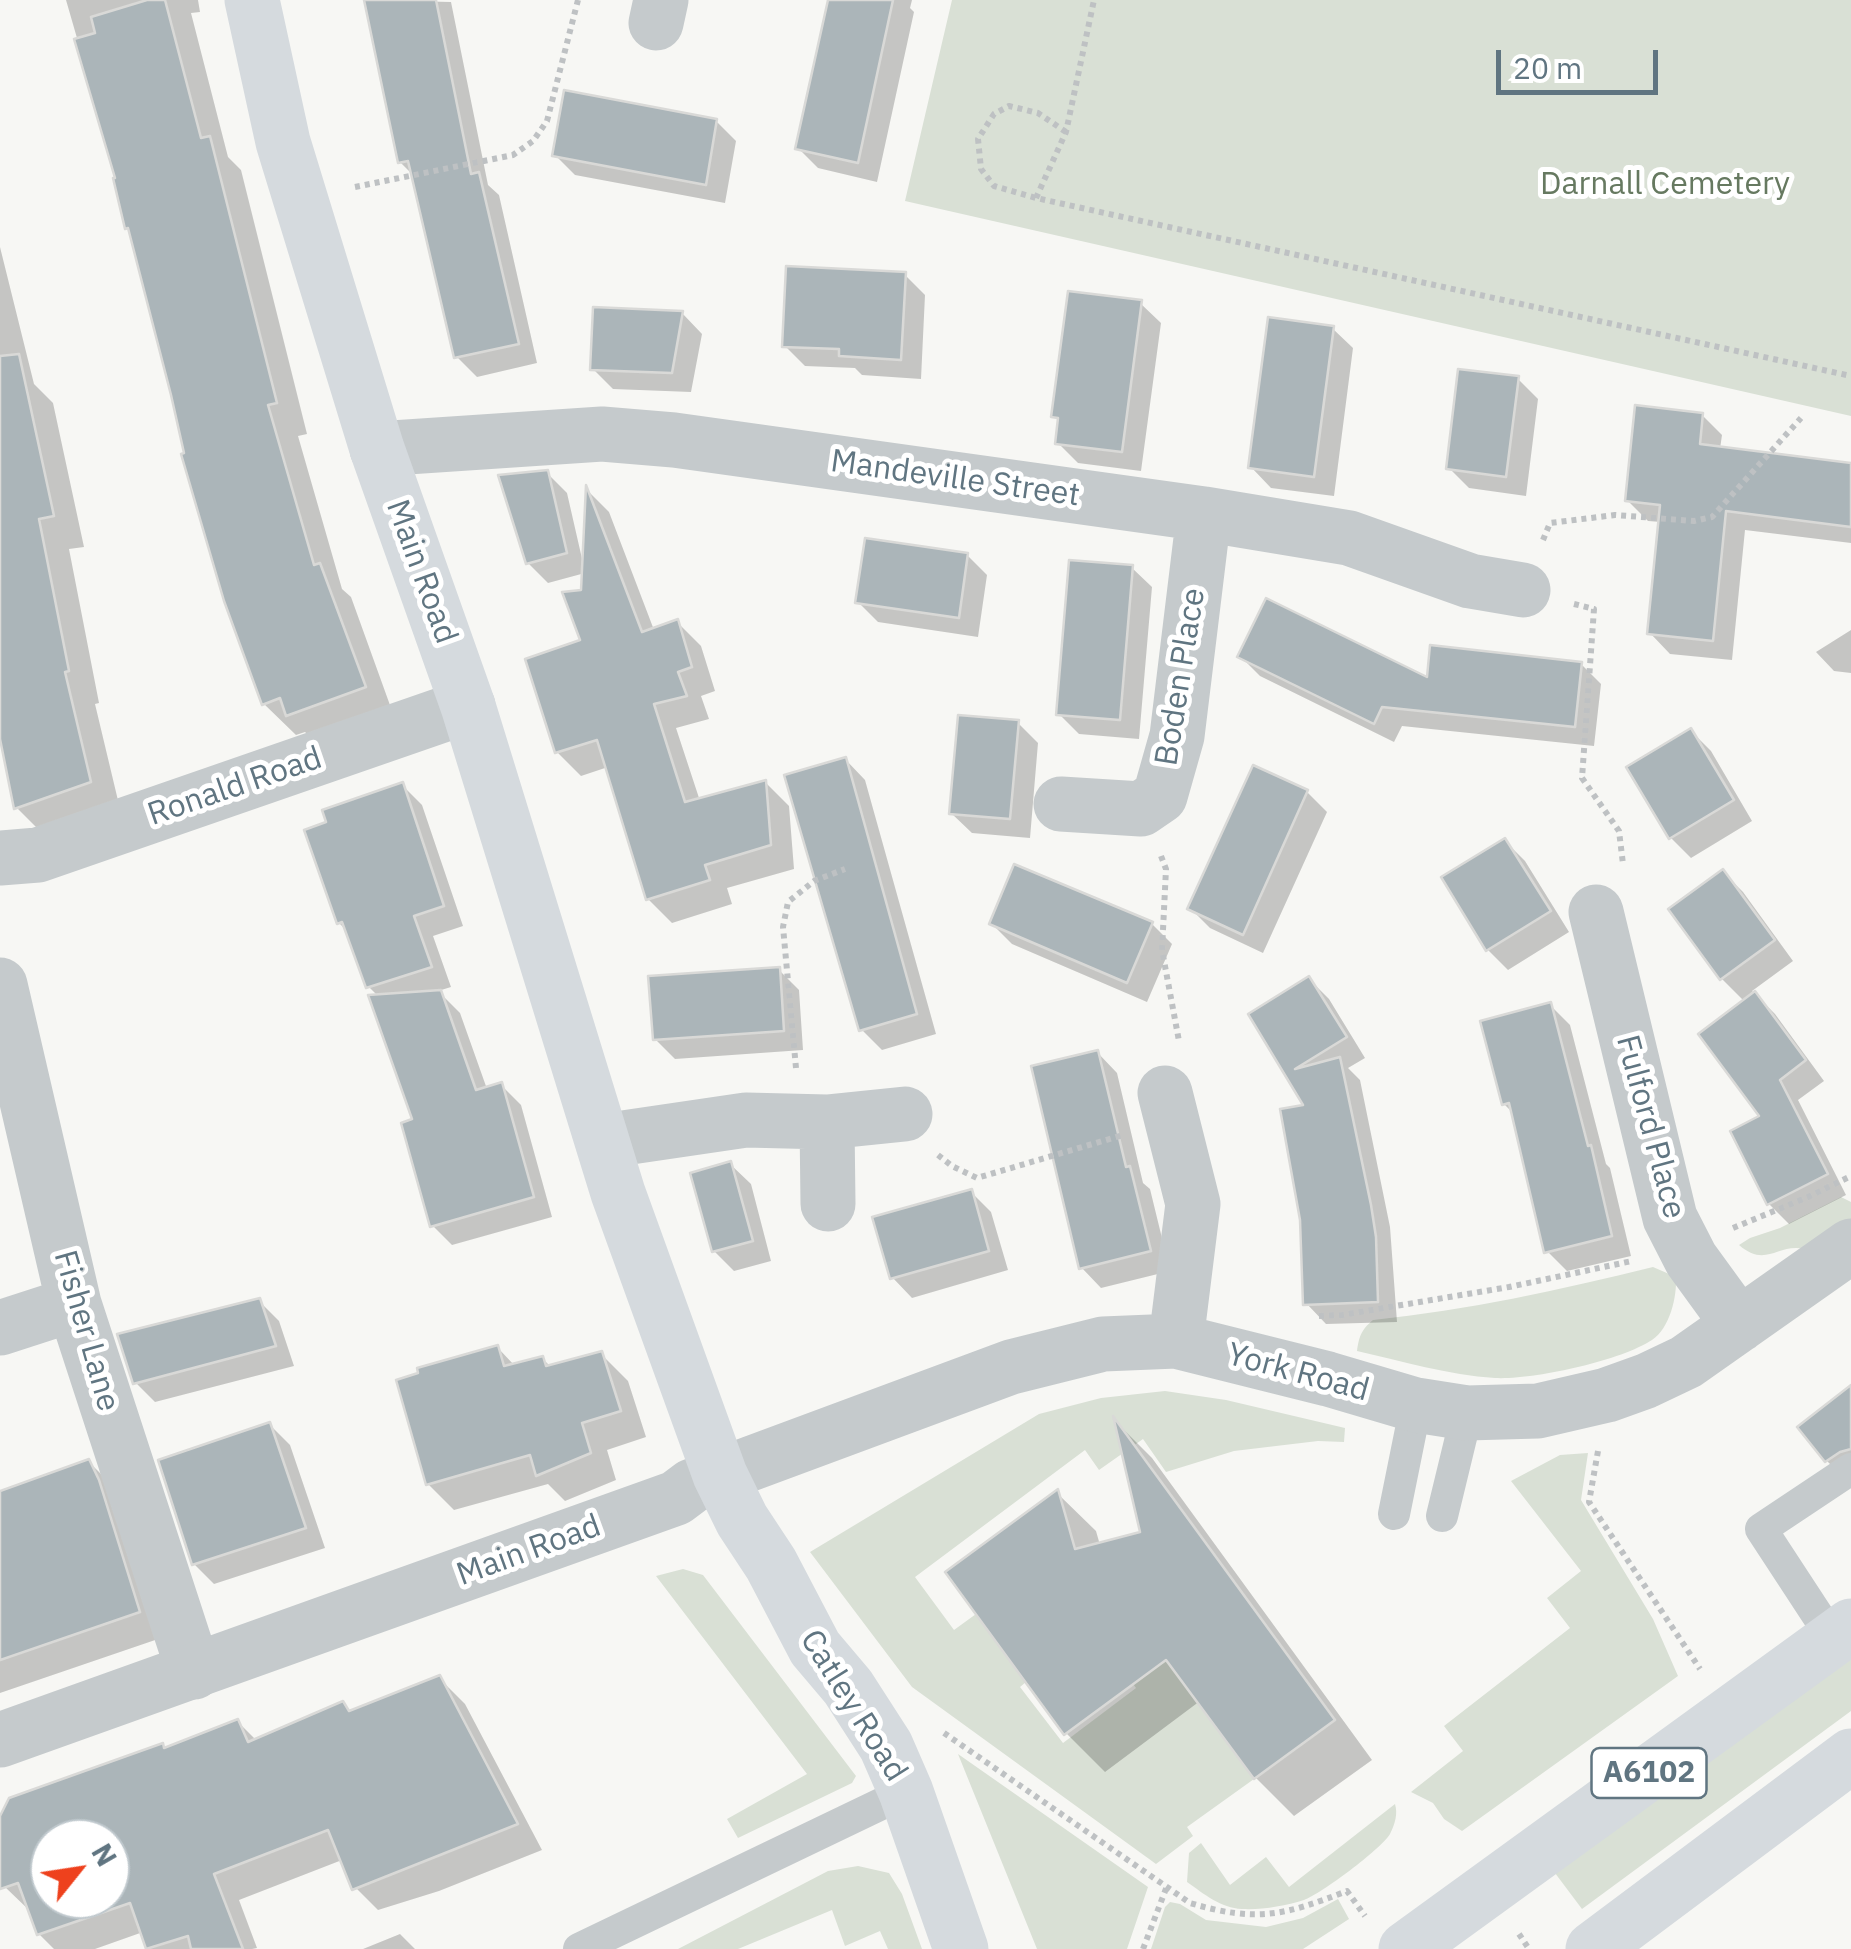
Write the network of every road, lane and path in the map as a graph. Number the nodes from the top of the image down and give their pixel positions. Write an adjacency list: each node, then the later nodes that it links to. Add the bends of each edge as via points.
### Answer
1 (252, 0): 5 (main road, Main Road)
2 (578, 0): 5 (path, via 546,120 534,141 513,155)
3 (1094, 0): 4 (path)
4 (1066, 132): 6 (path); 6 (path, via 1038,113 1010,106 994,114 978,139 981,169 994,186)
5 (300, 198): 9 (main road, Main Road)
6 (1036, 198): 7 (path)
7 (1851, 376)
8 (1801, 418): 11 (path, via 1712,517 1694,522 1615,515 1550,523)
9 (377, 449): 10 (street, Mandeville Street, via 602,434); 12 (main road, Main Road)
10 (1204, 514): 11 (street, Mandeville Street, via 1349,538 1470,581); 14 (street, Boden Place, via 1177,736 1160,796)
11 (1523, 590): 17 (path, via 1594,610 1582,778 1619,831 1628,907)
12 (468, 706): 15 (street, Ronald Road, via 38,855); 22 (main road, Main Road)
13 (1061, 804): 14 (street, Boden Place)
14 (1141, 809): 19 (path, via 1166,869 1162,950 1188,1082)
15 (0, 858)
16 (845, 869): 21 (path, via 814,881 788,902 784,927)
17 (1596, 912): 26 (street, Fulford Place, via 1670,1218)
18 (0, 985): 27 (street, Fisher Lane)
19 (1169, 1107): 20 (path, via 976,1178 920,1141); 31 (street, via 1193,1204)
20 (902, 1114): 21 (street)
21 (814, 1122): 22 (street, via 746,1120); 24 (street)
22 (602, 1141): 35 (main road, Main Road)
23 (1851, 1176): 26 (path)
24 (828, 1204)
25 (1851, 1246): 29 (street, York Road)
26 (1685, 1248): 28 (path, via 1509,1287); 29 (street, Fulford Place)
27 (74, 1304): 30 (street); 39 (street, Fisher Lane)
28 (1305, 1317)
29 (1740, 1325): 32 (street, York Road, via 1686,1362)
30 (0, 1328)
31 (1176, 1340): 33 (street, York Road); 35 (street, York Road, via 1103,1344 1012,1367)
32 (1607, 1396): 33 (street, York Road, via 1538,1412); 40 (path, via 1589,1502)
33 (1441, 1409): 36 (lane); 37 (lane)
34 (1851, 1469): 38 (lane, via 1762,1530)
35 (720, 1475): 39 (street, Main Road, via 676,1498); 44 (main road, Catley Road, via 815,1648 886,1746)
36 (1394, 1514)
37 (1442, 1516)
38 (1842, 1632): 40 (main road, A6102)
39 (194, 1672): 42 (street, Main Road)
40 (1730, 1714): 47 (main road, A6102)
41 (938, 1730): 45 (path)
42 (0, 1740)
43 (1851, 1756): 52 (main road)
44 (906, 1792): 48 (lane); 49 (main road, Catley Road)
45 (1167, 1886): 47 (path, via 1190,1903 1265,1915 1347,1891 1365,1916); 50 (path)
46 (1532, 1924): 51 (path, via 1518,1934)
47 (1418, 1931)
48 (579, 1949)
49 (961, 1949)
50 (1143, 1949)
51 (1529, 1949)
52 (1593, 1949)

